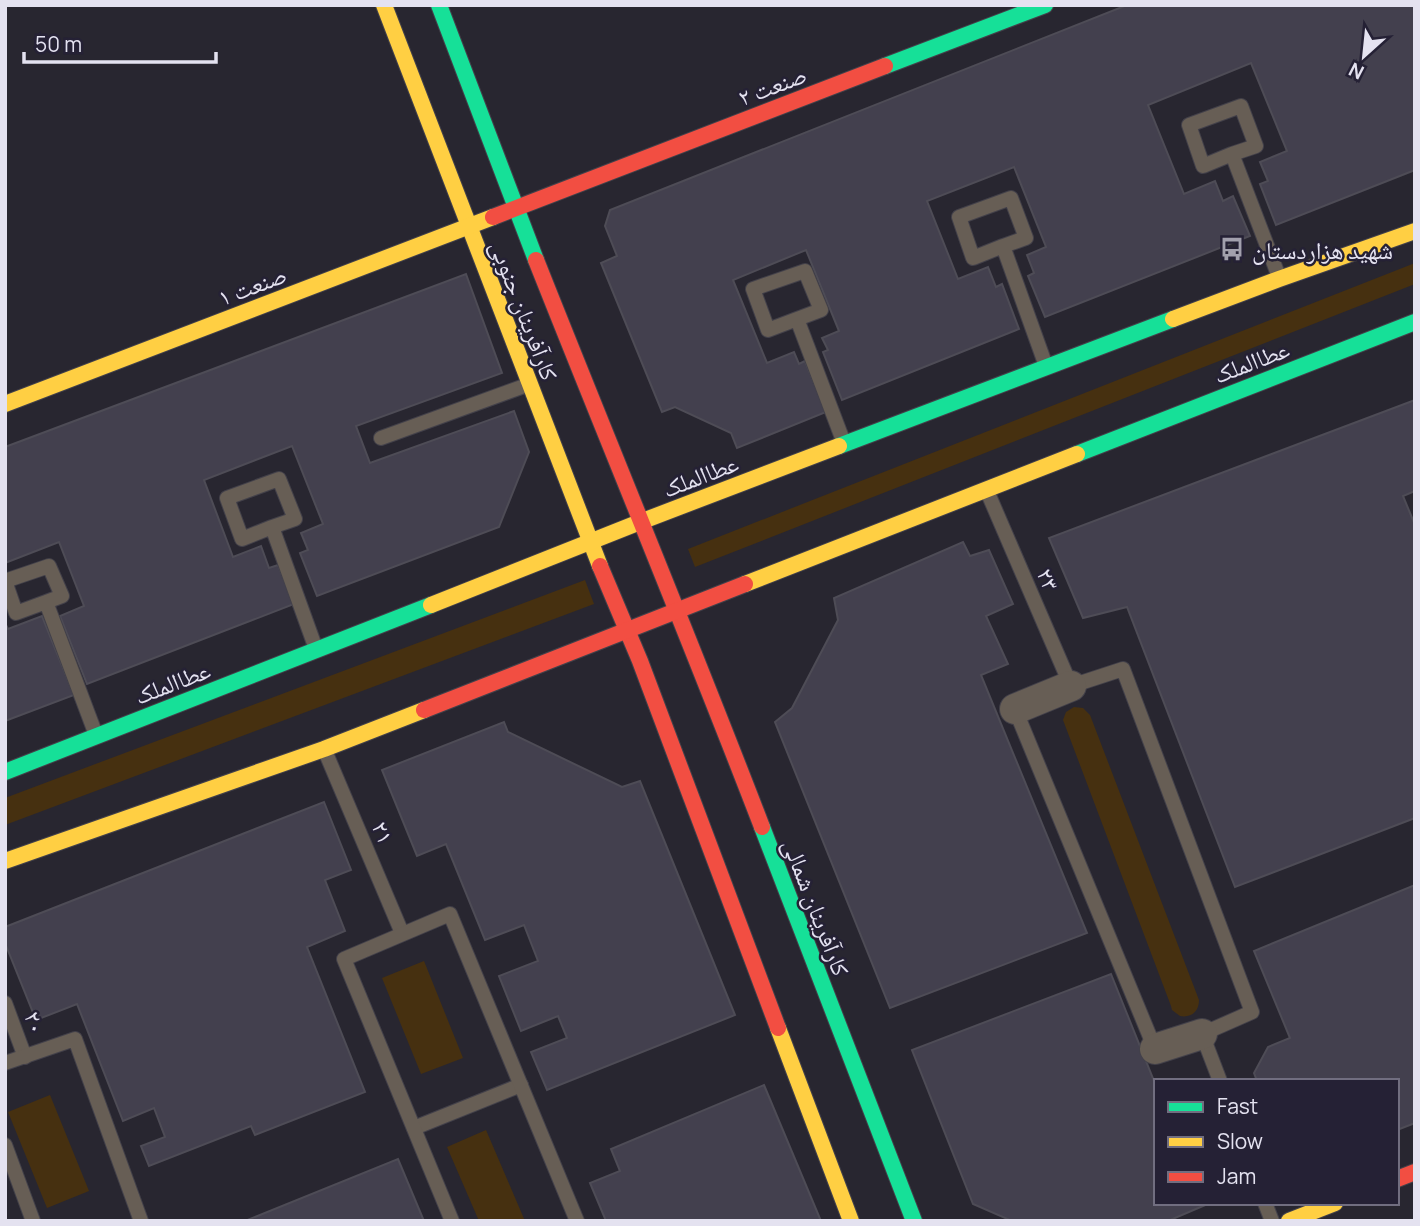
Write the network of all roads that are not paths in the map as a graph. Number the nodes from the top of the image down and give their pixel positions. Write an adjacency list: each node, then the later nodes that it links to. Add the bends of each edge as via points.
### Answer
1 (384, 5): 6 (street, کارآفرینان جنوبی)
2 (439, 5): 5 (street, کارآفرینان جنوبی)
3 (1045, 5): 5 (street, صنعت ۲)
4 (1232, 154): 4 (lane, via 1203,166 1189,125 1241,106 1256,146); 9 (lane)
5 (515, 208): 6 (street, صنعت ۱); 18 (street, کارآفرینان جنوبی)
6 (468, 226): 13 (street, کارآفرینان جنوبی); 14 (street, صنعت ۱)
7 (1415, 231): 9 (street, عطاالملک)
8 (1003, 246): 8 (lane, via 973,258 959,217 1011,198 1026,238); 12 (lane)
9 (1279, 279): 12 (street, عطاالملک)
10 (797, 319): 10 (lane, via 768,331 753,289 805,271 821,310); 16 (lane)
11 (1415, 322): 17 (street, عطاالملک)
12 (1047, 367): 16 (street, عطاالملک)
13 (529, 384): 15 (lane); 20 (street, کارآفرینان جنوبی)
14 (5, 404)
15 (381, 439)
16 (844, 444): 18 (street, عطاالملک)
17 (986, 490): 22 (street, عطاالملک); 25 (lane, ۲۳)
18 (640, 522): 20 (street, عطاالملک); 22 (street, کارآفرینان جنوبی)
19 (272, 527): 19 (lane, via 242,539 227,498 279,479 295,519); 24 (lane)
20 (590, 543): 23 (street, کارآفرینان جنوبی); 24 (street, عطاالملک)
21 (46, 602): 27 (lane)
22 (677, 611): 23 (street, عطاالملک); 48 (street, کارآفرینان شمالی)
23 (627, 630): 28 (street, عطاالملک); 47 (street)
24 (316, 650): 27 (street, عطاالملک)
25 (1071, 686): 26 (street); 33 (lane, via 1123,669 1252,1012)
26 (1015, 709): 34 (lane)
27 (97, 736): 29 (street, عطاالملک)
28 (324, 749): 30 (street, عطاالملک); 31 (lane, ۲۱)
29 (5, 772)
30 (5, 861)
31 (402, 933): 38 (lane, via 450,914); 39 (lane, via 344,959)
32 (5, 1003): 35 (lane, ۲۰)
33 (1202, 1034): 34 (street); 37 (lane)
34 (1156, 1049)
35 (25, 1057): 36 (lane); 44 (lane, via 75,1039)
36 (5, 1063)
37 (1219, 1079)
38 (521, 1085): 39 (lane); 46 (lane)
39 (414, 1128): 45 (lane)
40 (5, 1145): 43 (lane)
41 (1330, 1205): 42 (street)
42 (1299, 1219)
43 (33, 1221)
44 (141, 1221)
45 (452, 1221)
46 (577, 1221)
47 (851, 1221)
48 (914, 1221)

